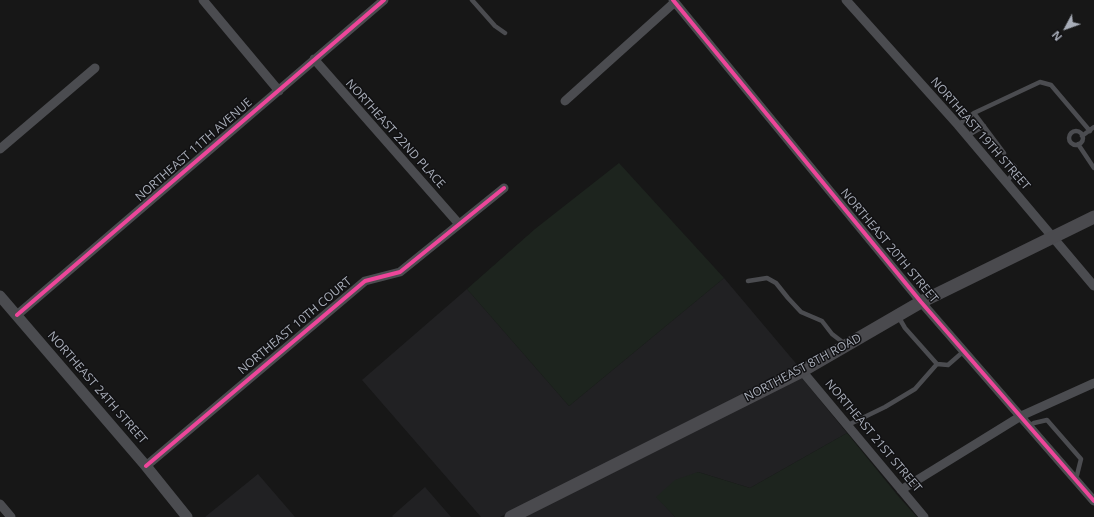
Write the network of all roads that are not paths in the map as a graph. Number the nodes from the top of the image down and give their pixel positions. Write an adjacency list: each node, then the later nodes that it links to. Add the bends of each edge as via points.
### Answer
1 (203, 0): 9 (street)
2 (384, 0): 7 (street, NORTHEAST 11TH AVENUE)
3 (472, 0): 6 (lane, via 495,26)
4 (846, 0): 12 (street, NORTHEAST 19TH STREET)
5 (674, 1): 10 (street); 31 (street, NORTHEAST 20TH STREET)
6 (505, 33)
7 (314, 59): 9 (street, NORTHEAST 11TH AVENUE); 26 (street, NORTHEAST 22ND PLACE)
8 (95, 68): 19 (street)
9 (278, 91): 32 (street, NORTHEAST 11TH AVENUE)
10 (565, 101)
11 (974, 113): 12 (lane); 13 (lane); 15 (lane, via 1040,82 1051,85)
12 (958, 124): 16 (street, NORTHEAST 19TH STREET)
13 (984, 126): 16 (lane); 20 (lane)
14 (1094, 127): 15 (lane)
15 (1090, 131): 17 (lane)
16 (967, 136): 23 (street, NORTHEAST 19TH STREET)
17 (1082, 136): 18 (lane); 18 (lane, via 1079,132 1070,136 1071,142)
18 (1078, 144): 22 (lane)
19 (0, 149)
20 (1004, 153)
21 (1013, 165): 23 (lane, via 1014,173)
22 (1094, 168)
23 (1006, 182): 27 (street, NORTHEAST 19TH STREET)
24 (504, 188): 26 (street, NORTHEAST 10TH COURT)
25 (1094, 217): 27 (main road, NORTHEAST 8TH ROAD)
26 (459, 224): 42 (street, NORTHEAST 10TH COURT, via 400,272 365,280)
27 (1053, 238): 29 (street, NORTHEAST 19TH STREET); 31 (main road, NORTHEAST 8TH ROAD)
28 (748, 281): 34 (lane, via 768,278 776,283 802,312 822,321 832,334)
29 (1094, 286)
30 (0, 296): 32 (street, NORTHEAST 24TH STREET)
31 (921, 302): 33 (main road, NORTHEAST 8TH ROAD); 35 (street, NORTHEAST 20TH STREET)
32 (17, 315): 42 (street, NORTHEAST 24TH STREET)
33 (898, 315): 34 (main road, NORTHEAST 8TH ROAD); 36 (lane, via 905,328)
34 (846, 345): 37 (main road, NORTHEAST 8TH ROAD)
35 (964, 351): 36 (lane, via 948,365); 39 (street, NORTHEAST 20TH STREET)
36 (937, 364): 40 (lane, via 915,389)
37 (802, 371): 40 (street, NORTHEAST 21ST STREET); 49 (main road, NORTHEAST 8TH ROAD)
38 (1094, 383): 39 (street)
39 (1020, 416): 41 (street, NORTHEAST 20TH STREET); 44 (street)
40 (848, 425): 44 (street, NORTHEAST 21ST STREET)
41 (1029, 426): 43 (street, NORTHEAST 20TH STREET); 43 (lane, via 1047,420 1081,459)
42 (146, 466): 48 (street, NORTHEAST 24TH STREET)
43 (1075, 478): 45 (street, NORTHEAST 20TH STREET)
44 (901, 490): 50 (street, NORTHEAST 21ST STREET)
45 (1094, 501)
46 (0, 504): 47 (street)
47 (12, 517)
48 (187, 517)
49 (511, 517)
50 (924, 517)

